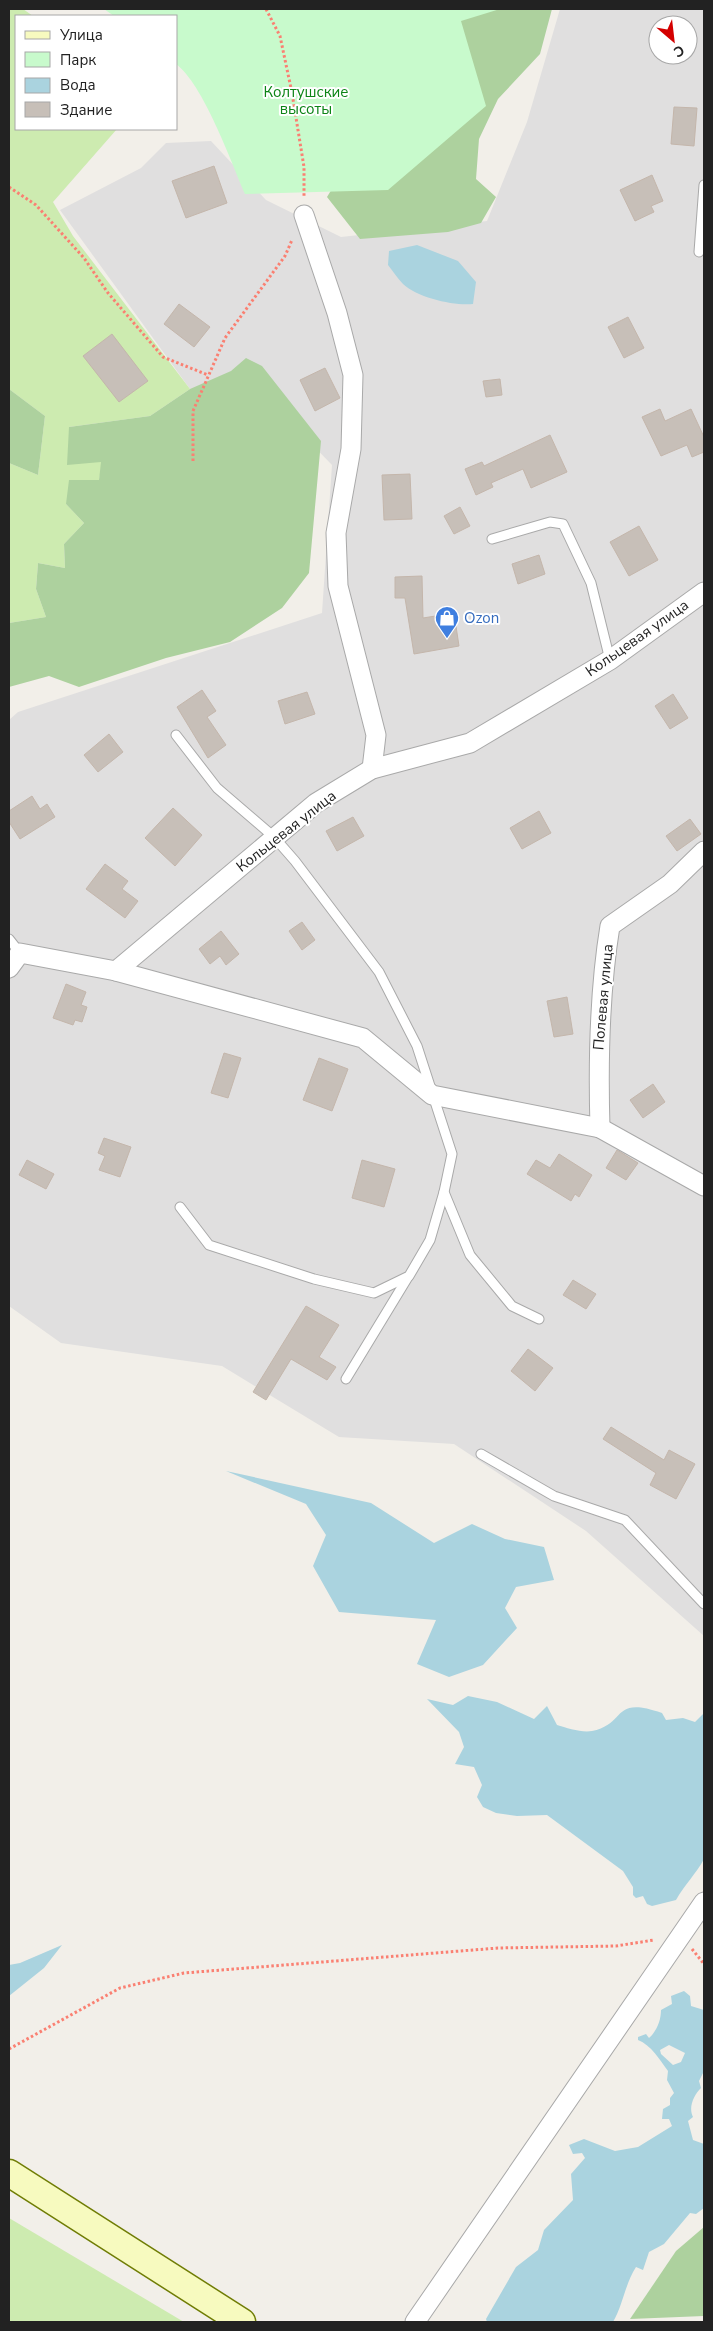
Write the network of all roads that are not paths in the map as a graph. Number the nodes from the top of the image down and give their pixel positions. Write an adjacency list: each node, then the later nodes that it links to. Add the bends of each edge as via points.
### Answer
1 (704, 185): 3 (lane)
2 (304, 215): 8 (street, via 354,375 351,449 336,533 338,586 376,735)
3 (699, 252)
4 (492, 539): 6 (lane, via 550,522 563,524 591,584)
5 (704, 592): 6 (street, Кольцевая улица)
6 (610, 660): 8 (street, Кольцевая улица, via 470,743)
7 (176, 735): 9 (lane, via 216,788)
8 (372, 769): 9 (street, Кольцевая улица, via 316,803)
9 (274, 837): 12 (street, Кольцевая улица); 13 (lane, via 379,972 417,1046)
10 (704, 851): 14 (street, Полевая улица, via 670,884 610,926 603,967 598,1050)
11 (12, 953): 12 (street)
12 (116, 971): 13 (street, via 363,1038)
13 (432, 1094): 14 (street); 16 (lane, via 452,1154)
14 (600, 1128): 15 (street)
15 (704, 1186)
16 (444, 1192): 18 (lane, via 430,1240); 19 (lane, via 470,1255 512,1306)
17 (180, 1207): 18 (lane, via 209,1246 314,1279 374,1294)
18 (409, 1276): 20 (lane)
19 (539, 1318)
20 (346, 1379)
21 (482, 1454): 22 (lane, via 554,1496 625,1520)
22 (704, 1604)
23 (704, 1902): 26 (street)
24 (9, 2173): 25 (main road)
25 (242, 2322)
26 (415, 2322)

